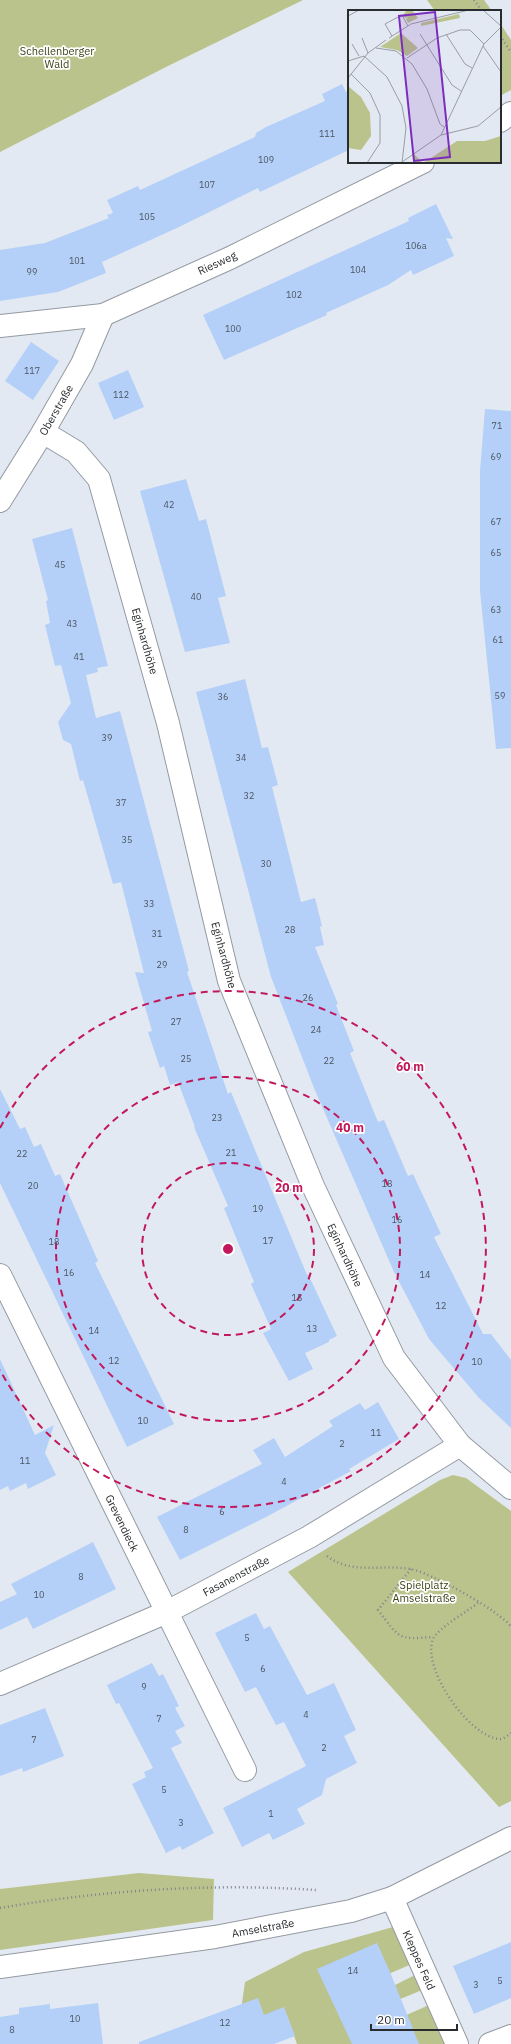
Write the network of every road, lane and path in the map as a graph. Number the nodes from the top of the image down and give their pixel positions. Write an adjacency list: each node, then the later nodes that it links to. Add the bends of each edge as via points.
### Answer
1 (474, 0): 2 (path)
2 (481, 10)
3 (501, 37): 4 (path)
4 (511, 52)
5 (511, 113): 6 (street)
6 (501, 120)
7 (421, 163): 8 (street, Riesweg, via 230,258)
8 (103, 315): 9 (street, Riesweg); 10 (street, Oberstraße, via 82,364)
9 (0, 326)
10 (43, 432): 11 (street, Oberstraße); 13 (street, Eginhardhöhe, via 76,452 99,479 168,723 229,981 310,1179 394,1358)
11 (0, 501)
12 (0, 1275): 18 (street, Grevendieck)
13 (460, 1445): 14 (street, Eginhardhöhe); 15 (street, Fasanenstraße)
14 (511, 1488)
15 (309, 1537): 16 (path, via 320,1552 334,1562 351,1568); 18 (street, Fasanenstraße)
16 (411, 1569): 17 (path, via 425,1572 441,1580); 20 (path, via 378,1610 399,1636)
17 (478, 1603): 19 (path, via 498,1615); 20 (path)
18 (167, 1612): 21 (street, Fasanenstraße); 23 (street, Grevendieck)
19 (511, 1627)
20 (433, 1637): 22 (path, via 430,1650 437,1676 448,1698 481,1731 493,1738 502,1739)
21 (0, 1684)
22 (511, 1733)
23 (245, 1770)
24 (511, 1838): 26 (street, Amselstraße)
25 (319, 1890): 27 (path, via 263,1886 120,1892)
26 (392, 1898): 28 (street, Amselstraße, via 351,1911 222,1936); 30 (street, Kleppes Feld)
27 (0, 1908)
28 (0, 1967)
29 (511, 2036): 31 (street)
30 (456, 2044)
31 (490, 2044)

